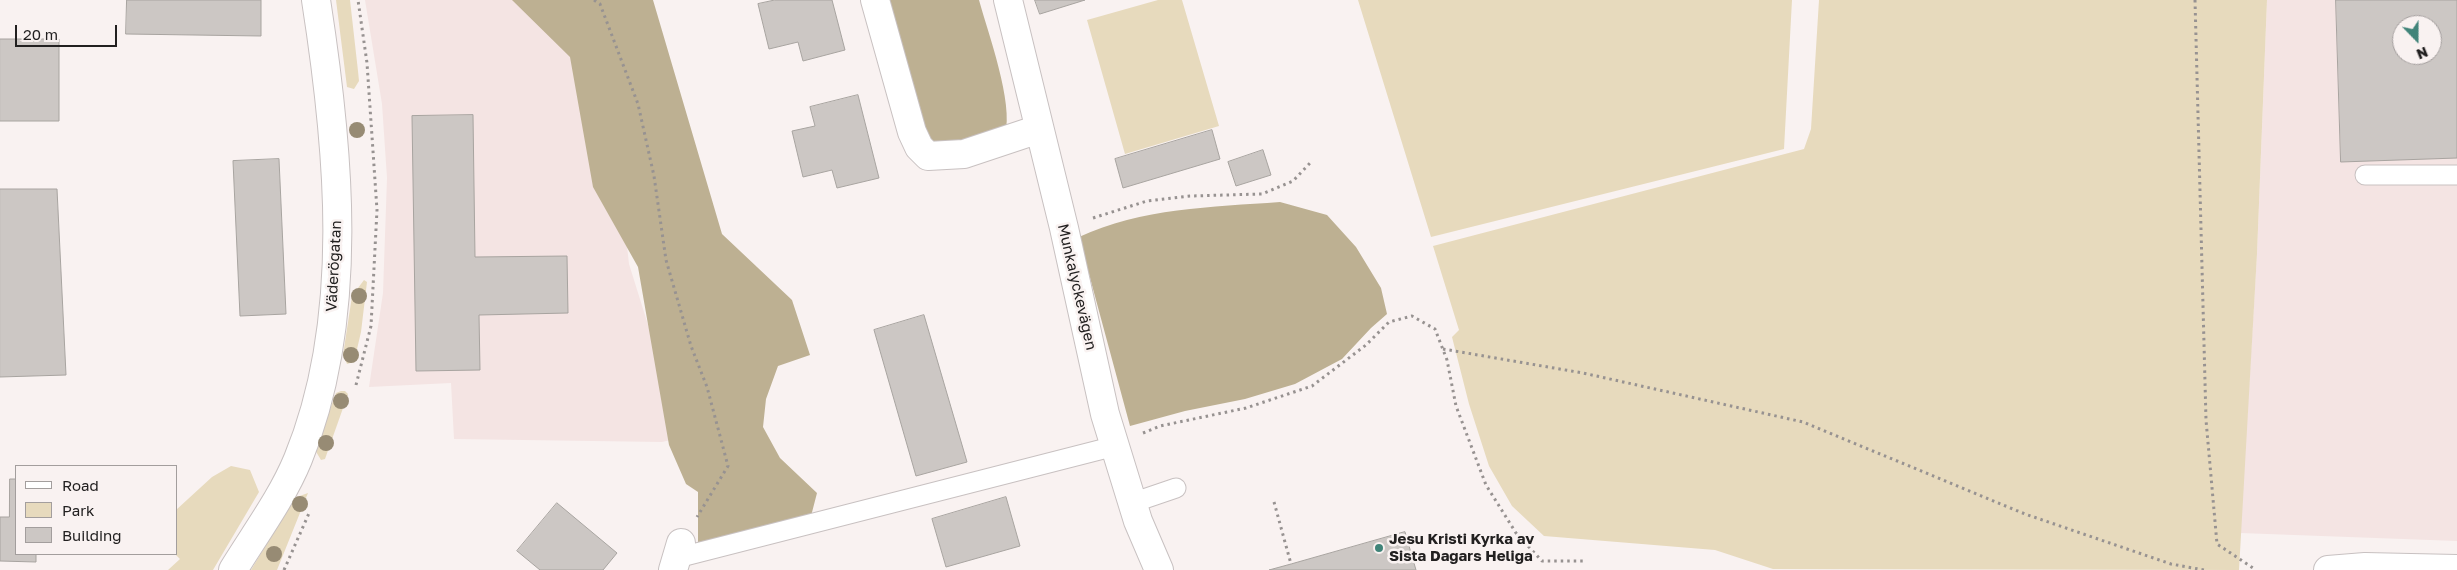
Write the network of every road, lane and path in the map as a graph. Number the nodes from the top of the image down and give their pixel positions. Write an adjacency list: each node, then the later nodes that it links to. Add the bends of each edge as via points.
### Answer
1 (316, 0): 20 (street, Väderögatan, via 337,177 336,293 320,392 298,460)
2 (594, 0): 16 (path, via 600,4 638,104 654,176 666,260 691,346 707,387 728,466)
3 (876, 0): 6 (street, via 912,132 928,156 964,154)
4 (1008, 0): 6 (street, Munkalyckevägen)
5 (2195, 0): 23 (path, via 2206,420 2217,544)
6 (1038, 129): 10 (street, Munkalyckevägen)
7 (1311, 162): 10 (path, via 1293,181 1262,194 1147,201)
8 (2365, 174): 9 (lane)
9 (2457, 174)
10 (1064, 228): 12 (street, Munkalyckevägen)
11 (1443, 350): 12 (path, via 1435,328 1412,316 1389,322 1366,345 1312,386 1246,408 1160,426); 17 (path, via 1456,406 1486,485 1516,532 1542,561); 22 (path, via 1583,372 1803,422 2025,514 2171,564)
12 (1115, 446): 15 (street, Munkalyckevägen); 16 (lane)
13 (1176, 488): 15 (lane)
14 (1274, 502): 18 (path)
15 (1132, 503): 21 (street, Munkalyckevägen)
16 (677, 557)
17 (1583, 561)
18 (1291, 564)
19 (2457, 569): 24 (street, via 2365,567)
20 (233, 570)
21 (1159, 570)
22 (2204, 570)
23 (2256, 570)
24 (2328, 570)

